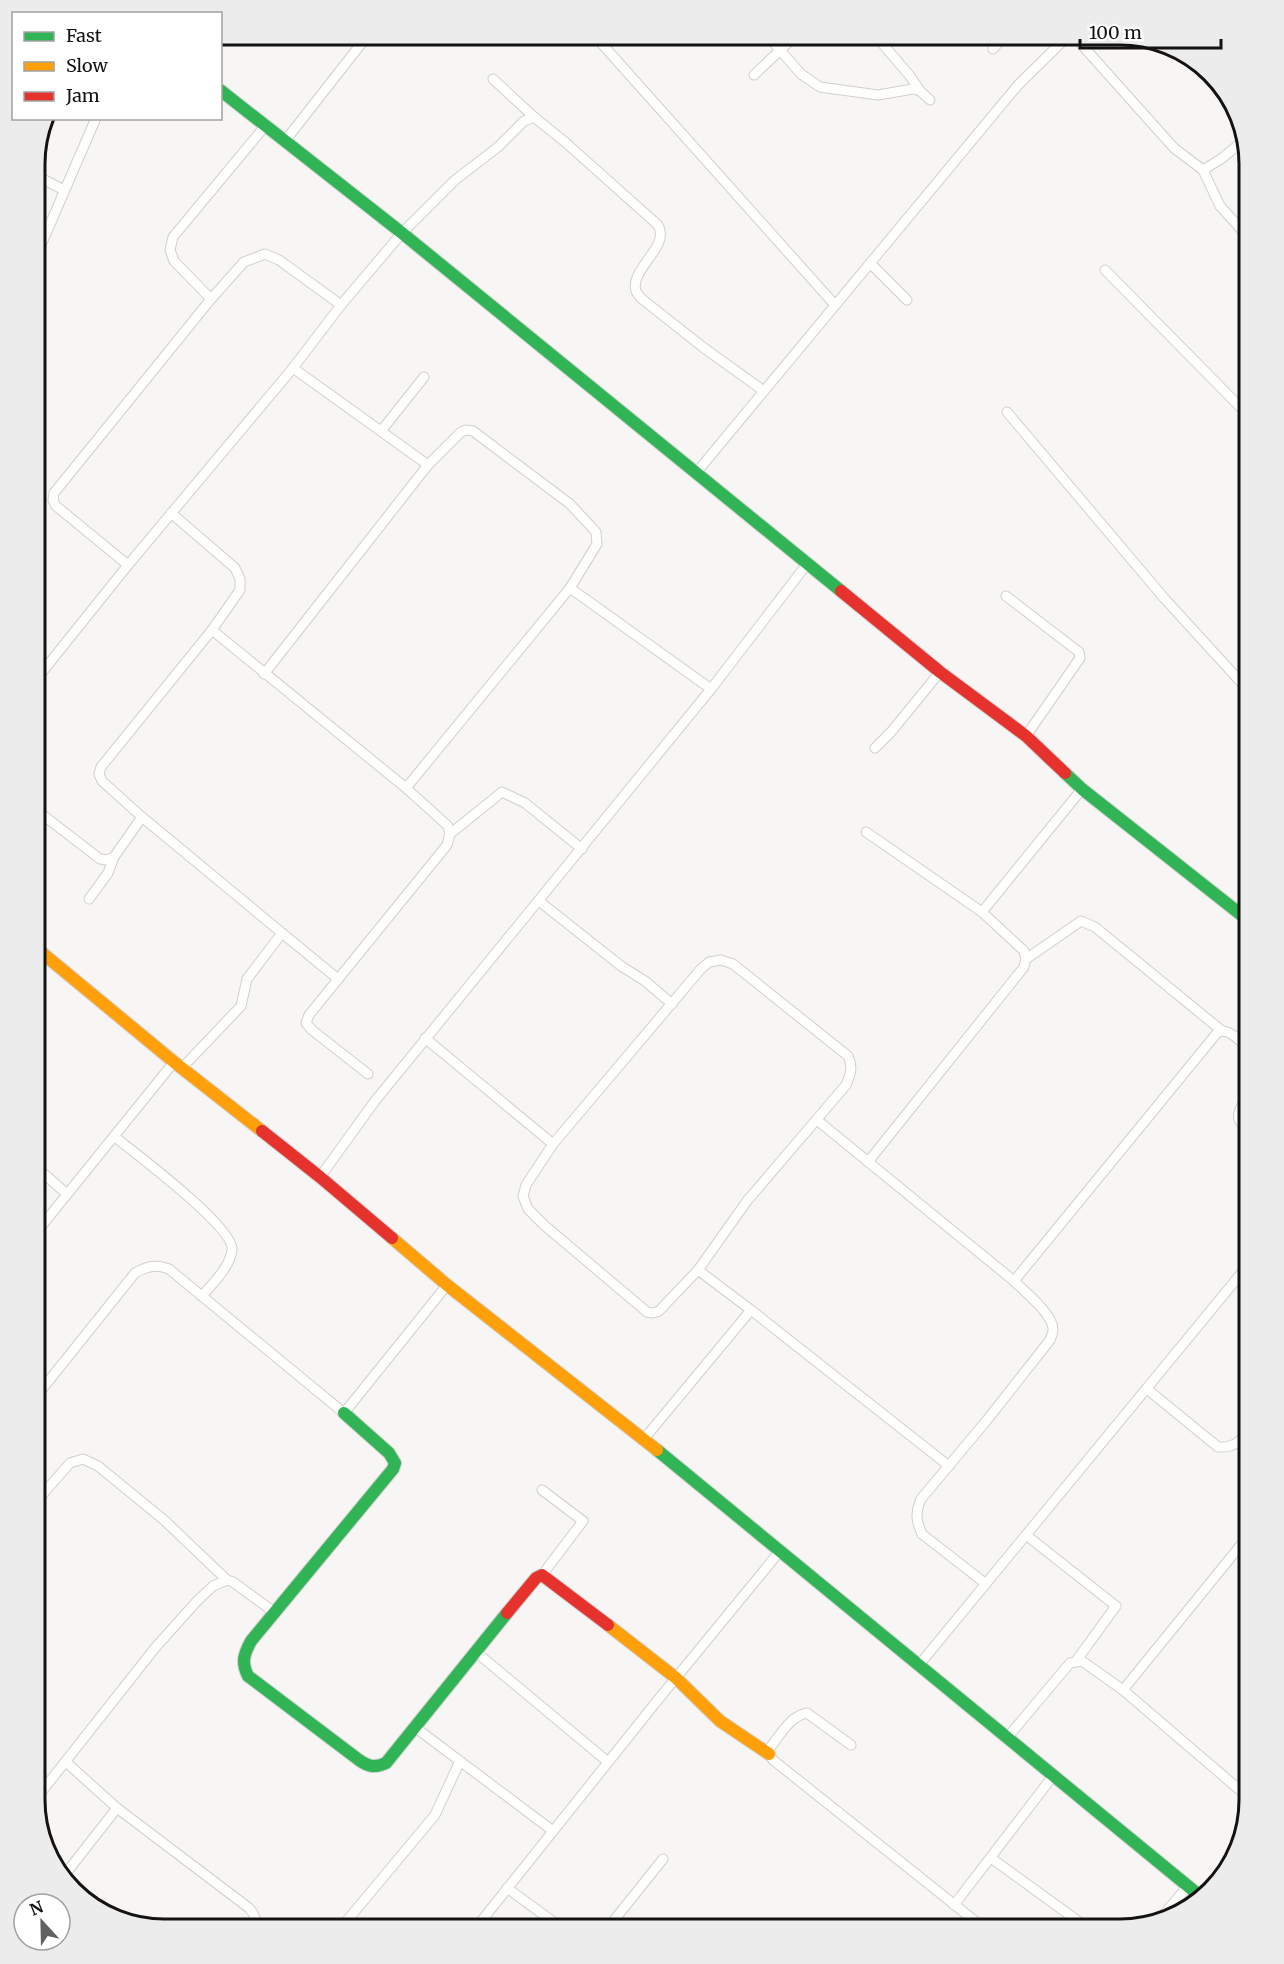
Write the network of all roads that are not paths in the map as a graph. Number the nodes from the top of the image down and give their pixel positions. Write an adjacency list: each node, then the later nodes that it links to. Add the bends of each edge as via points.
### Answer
1 (359, 45): 19 (street)
2 (603, 45): 32 (street)
3 (776, 45): 10 (street)
4 (786, 45): 10 (street)
5 (884, 45): 13 (street)
6 (996, 45): 9 (street)
7 (1060, 45): 27 (street, via 1018,85)
8 (1080, 45): 21 (street, via 1174,148)
9 (993, 49)
10 (781, 50): 11 (street); 13 (street, via 801,74 820,87 878,95)
11 (754, 75)
12 (493, 79): 16 (street)
13 (920, 91): 15 (street)
14 (222, 92): 18 (street)
15 (930, 100)
16 (534, 117): 25 (street, via 524,121 498,147 454,180); 35 (street, via 662,231 637,280 636,291 642,299)
17 (95, 120): 23 (street)
18 (266, 125): 19 (street); 29 (street, via 173,237 170,250 174,261)
19 (285, 141): 25 (street)
20 (1237, 146): 21 (street)
21 (1203, 170): 24 (street, via 1220,206)
22 (45, 180): 23 (street)
23 (64, 190): 26 (street)
24 (1239, 226)
25 (402, 233): 31 (street); 40 (street)
26 (45, 235)
27 (870, 263): 30 (street); 32 (street)
28 (1105, 270): 36 (street)
29 (210, 299): 31 (street, via 244,262 265,254); 43 (street, via 54,493 52,500 56,506)
30 (907, 300)
31 (341, 304): 33 (street)
32 (835, 305): 35 (street)
33 (293, 368): 38 (street); 41 (street)
34 (424, 376): 38 (street)
35 (764, 391): 40 (street)
36 (1239, 405)
37 (1007, 412): 50 (street, via 1164,598)
38 (381, 431): 39 (street)
39 (428, 465): 44 (street, via 460,432 473,431 570,504 598,538); 49 (street)
40 (696, 473): 42 (street)
41 (171, 513): 43 (street); 46 (street, via 235,568 240,579 240,590)
42 (807, 564): 48 (street); 51 (street)
43 (128, 565): 47 (street)
44 (570, 588): 51 (street); 54 (street)
45 (1006, 596): 52 (street, via 1078,652 1080,658)
46 (212, 630): 49 (street); 57 (street, via 101,767 102,781)
47 (45, 669)
48 (940, 672): 52 (street); 53 (street)
49 (264, 674): 54 (street)
50 (1239, 679)
51 (711, 689): 60 (street)
52 (1026, 736): 55 (street)
53 (875, 748)
54 (406, 788): 59 (street, via 448,826)
55 (1082, 789): 64 (street); 65 (street)
56 (45, 817): 61 (street, via 99,860)
57 (142, 817): 61 (street); 66 (street)
58 (866, 832): 64 (street)
59 (450, 834): 60 (street, via 502,792 525,803); 69 (street, via 421,879)
60 (582, 849): 63 (street)
61 (114, 857): 62 (street)
62 (89, 900)
63 (539, 901): 70 (street); 72 (street)
64 (982, 912): 68 (street, via 1024,951)
65 (1239, 912)
66 (282, 933): 69 (street); 74 (street, via 247,979 241,1006)
67 (45, 955): 74 (street)
68 (1026, 959): 71 (street, via 1081,921 1095,927); 79 (street, via 1024,968)
69 (338, 979): 75 (street, via 306,1023)
70 (672, 1004): 76 (street, via 709,962 734,964 848,1056 851,1075); 78 (street)
71 (1221, 1030): 73 (street); 86 (street)
72 (425, 1038): 78 (street); 81 (street)
73 (1239, 1041)
74 (178, 1065): 77 (street); 81 (street)
75 (368, 1074)
76 (817, 1120): 79 (street); 84 (street, via 747,1201)
77 (115, 1137): 82 (street); 88 (street, via 181,1190 228,1236 233,1248 230,1261)
78 (553, 1144): 84 (street, via 523,1196 528,1209 544,1225 647,1312 659,1311)
79 (868, 1162): 86 (street)
80 (45, 1175): 82 (street)
81 (320, 1177): 87 (street)
82 (67, 1194): 83 (street)
83 (45, 1222)
84 (698, 1270): 89 (street)
85 (1239, 1277): 91 (street)
86 (1014, 1281): 95 (street, via 1050,1320 1050,1340)
87 (447, 1285): 92 (street); 93 (street)
88 (202, 1296): 90 (street, via 169,1269 147,1266 135,1273); 92 (street)
89 (751, 1310): 93 (street); 95 (street)
90 (45, 1384)
91 (1147, 1389): 94 (street, via 1218,1447 1229,1448); 98 (street)
92 (344, 1413): 104 (street, via 389,1453 395,1463 393,1469)
93 (644, 1440): 100 (street)
94 (1239, 1442)
95 (949, 1466): 103 (street, via 921,1499 916,1511 917,1524 922,1534)
96 (542, 1490): 101 (street, via 583,1521)
97 (45, 1491): 102 (street, via 70,1463 83,1459 98,1466 164,1520)
98 (1026, 1535): 103 (street); 106 (street, via 1116,1606)
99 (1239, 1548): 109 (street)
100 (780, 1551): 107 (street); 108 (street)
101 (542, 1575): 105 (street); 108 (street)
102 (227, 1580): 104 (street); 115 (street, via 213,1586 155,1648)
103 (986, 1584): 107 (street)
104 (274, 1612): 110 (street, via 243,1655 242,1666 248,1676 368,1766 386,1763)
105 (476, 1652): 110 (street); 116 (street)
106 (1076, 1661): 109 (street, via 1082,1661); 111 (street)
107 (919, 1665): 111 (street)
108 (675, 1678): 113 (street, via 720,1721); 116 (street)
109 (1123, 1690): 119 (street)
110 (416, 1728): 114 (street)
111 (1007, 1738): 117 (street)
112 (851, 1744): 113 (street, via 807,1713 793,1719 770,1748)
113 (770, 1754): 128 (street)
114 (460, 1761): 121 (street); 131 (street, via 435,1815)
115 (66, 1762): 118 (street); 120 (street)
116 (608, 1762): 121 (street)
117 (1053, 1776): 122 (street); 125 (street)
118 (45, 1788)
119 (1239, 1789)
120 (117, 1808): 124 (street); 130 (street, via 249,1908)
121 (553, 1831): 126 (street)
122 (991, 1858): 128 (street); 136 (street)
123 (663, 1859): 134 (street)
124 (69, 1870)
125 (1187, 1887): 127 (street); 129 (street)
126 (507, 1888): 132 (street); 133 (street)
127 (1194, 1892)
128 (954, 1905): 135 (street)
129 (1169, 1908)
130 (256, 1919)
131 (348, 1919)
132 (483, 1919)
133 (549, 1919)
134 (615, 1919)
135 (972, 1919)
136 (1075, 1919)

